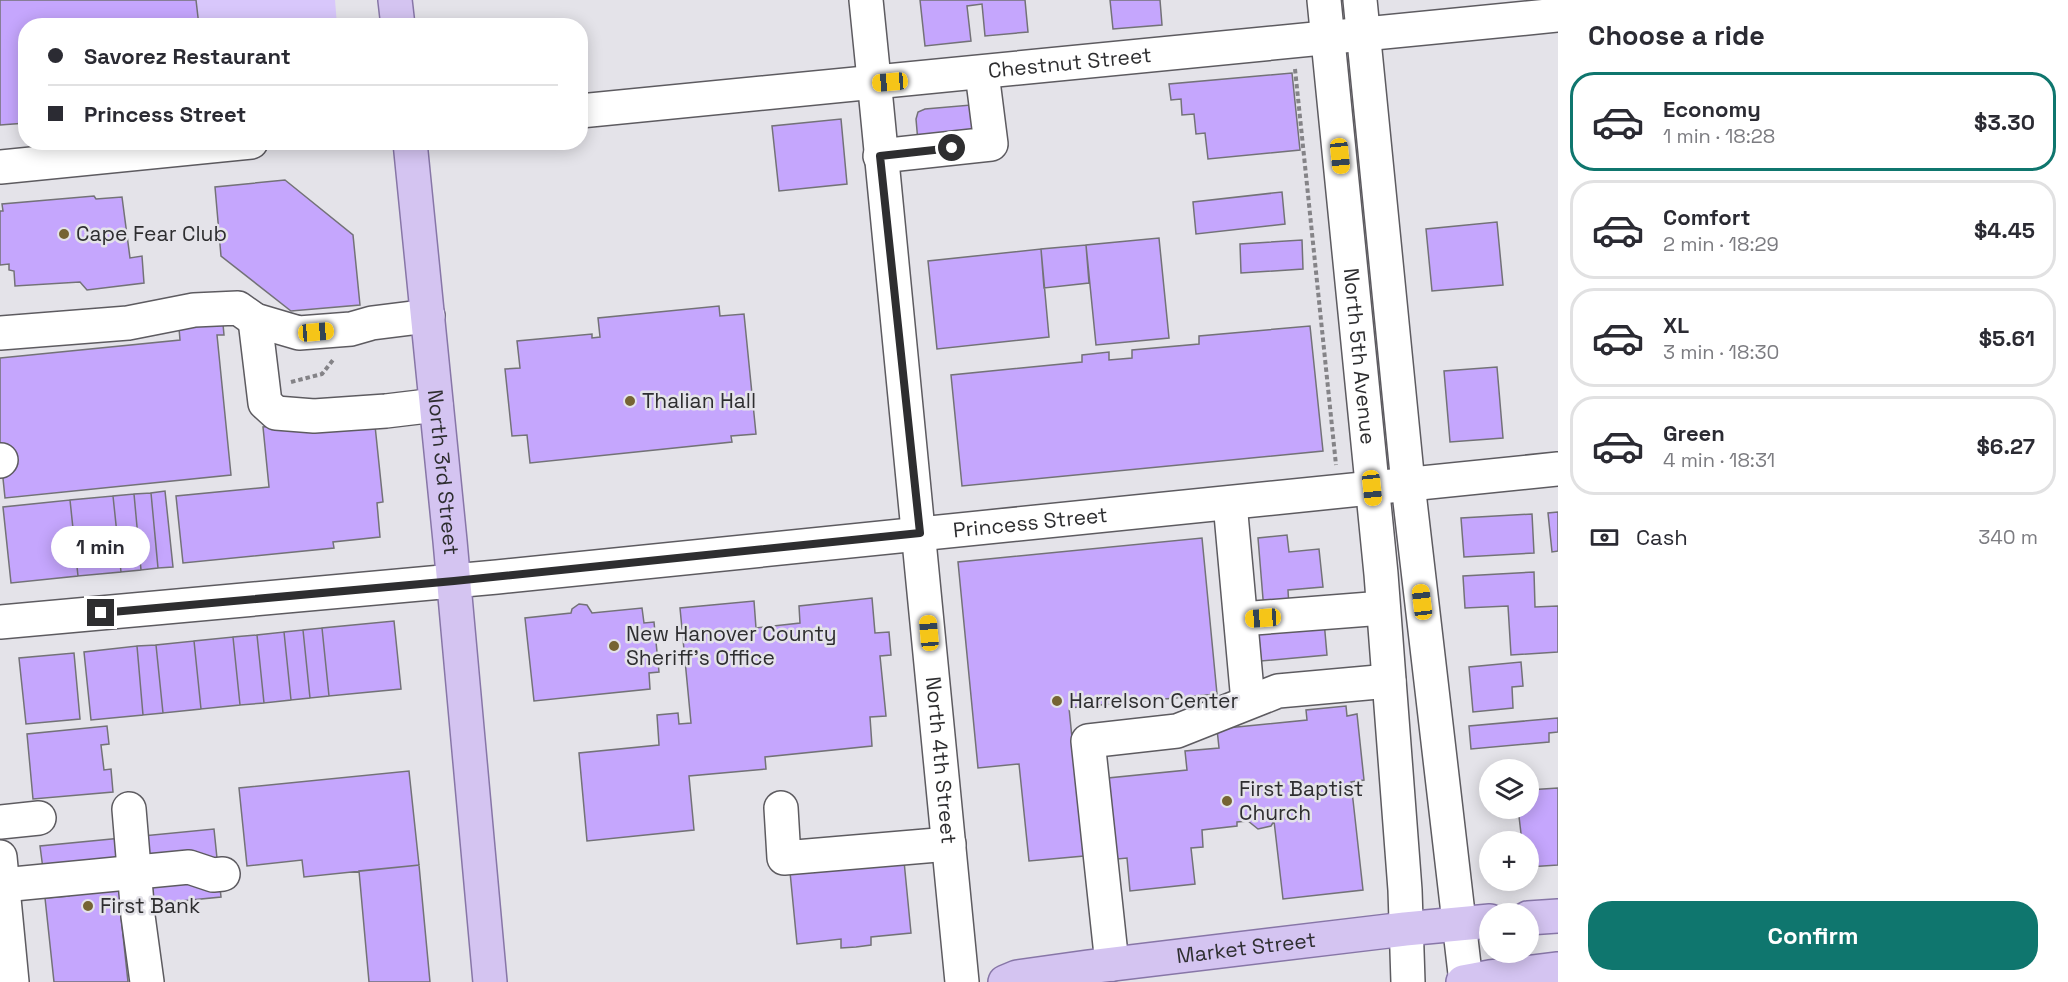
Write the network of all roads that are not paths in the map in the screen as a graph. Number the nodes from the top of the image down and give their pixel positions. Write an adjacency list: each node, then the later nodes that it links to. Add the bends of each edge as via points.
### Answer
1 (395, 0): 6 (main road)
2 (866, 0): 10 (street, North 4th Street)
3 (1324, 0): 8 (street, North 5th Avenue)
4 (1360, 0): 7 (street, North 5th Avenue)
5 (1558, 15): 7 (street, Chestnut Street)
6 (397, 18)
7 (1364, 35): 8 (street, Chestnut Street); 21 (street, North 5th Avenue)
8 (1328, 39): 9 (street, Chestnut Street); 22 (street, North 5th Avenue)
9 (982, 73): 10 (street, Chestnut Street); 14 (street, via 991,144)
10 (874, 83): 11 (street, Chestnut Street); 14 (street, North 4th Street)
11 (588, 110)
12 (171, 150): 15 (street)
13 (411, 150): 16 (main road, North 3rd Street)
14 (880, 156): 24 (street, North 4th Street)
15 (0, 167)
16 (428, 316): 17 (street, via 299,333); 19 (main road, North 3rd Street)
17 (255, 320): 18 (street, via 238,308 194,310 128,323); 19 (street, via 265,403 276,413 314,416)
18 (0, 333)
19 (436, 405): 25 (main road, North 3rd Street)
20 (1558, 469): 21 (street, Princess Street)
21 (1408, 484): 22 (street, Princess Street); 42 (street, North 5th Avenue)
22 (1372, 488): 23 (street, Princess Street); 26 (street, North 5th Avenue)
23 (1230, 502): 24 (street, Princess Street); 27 (street)
24 (920, 533): 25 (street, Princess Street); 35 (street, North 4th Street)
25 (454, 581): 28 (street, Princess Street); 49 (main road, North 3rd Street)
26 (1383, 608): 27 (street); 29 (street, North 5th Avenue)
27 (1241, 619): 30 (street)
28 (0, 622)
29 (1389, 681): 30 (street, via 1278,691); 43 (street, North 5th Avenue)
30 (1248, 702): 44 (street, via 1177,731 1088,741)
31 (781, 808): 35 (street, via 784,858)
32 (129, 809): 37 (street)
33 (39, 818): 34 (street)
34 (0, 822)
35 (949, 844): 50 (street, North 4th Street)
36 (1, 871): 37 (street); 46 (street)
37 (135, 872): 38 (street, via 189,867); 39 (street)
38 (223, 874)
39 (138, 916): 47 (street, via 133,957); 48 (street)
40 (1558, 916): 41 (main road)
41 (1539, 917)
42 (1475, 922): 43 (main road, Market Street); 53 (street, North 5th Avenue)
43 (1405, 929): 44 (main road, Market Street); 52 (street, North 5th Avenue)
44 (1112, 964): 51 (main road, Market Street, via 1017,976)
45 (1558, 969): 53 (main road)
46 (12, 982)
47 (135, 982)
48 (147, 982)
49 (490, 982)
50 (962, 982)
51 (1005, 982)
52 (1407, 982)
53 (1465, 982)

